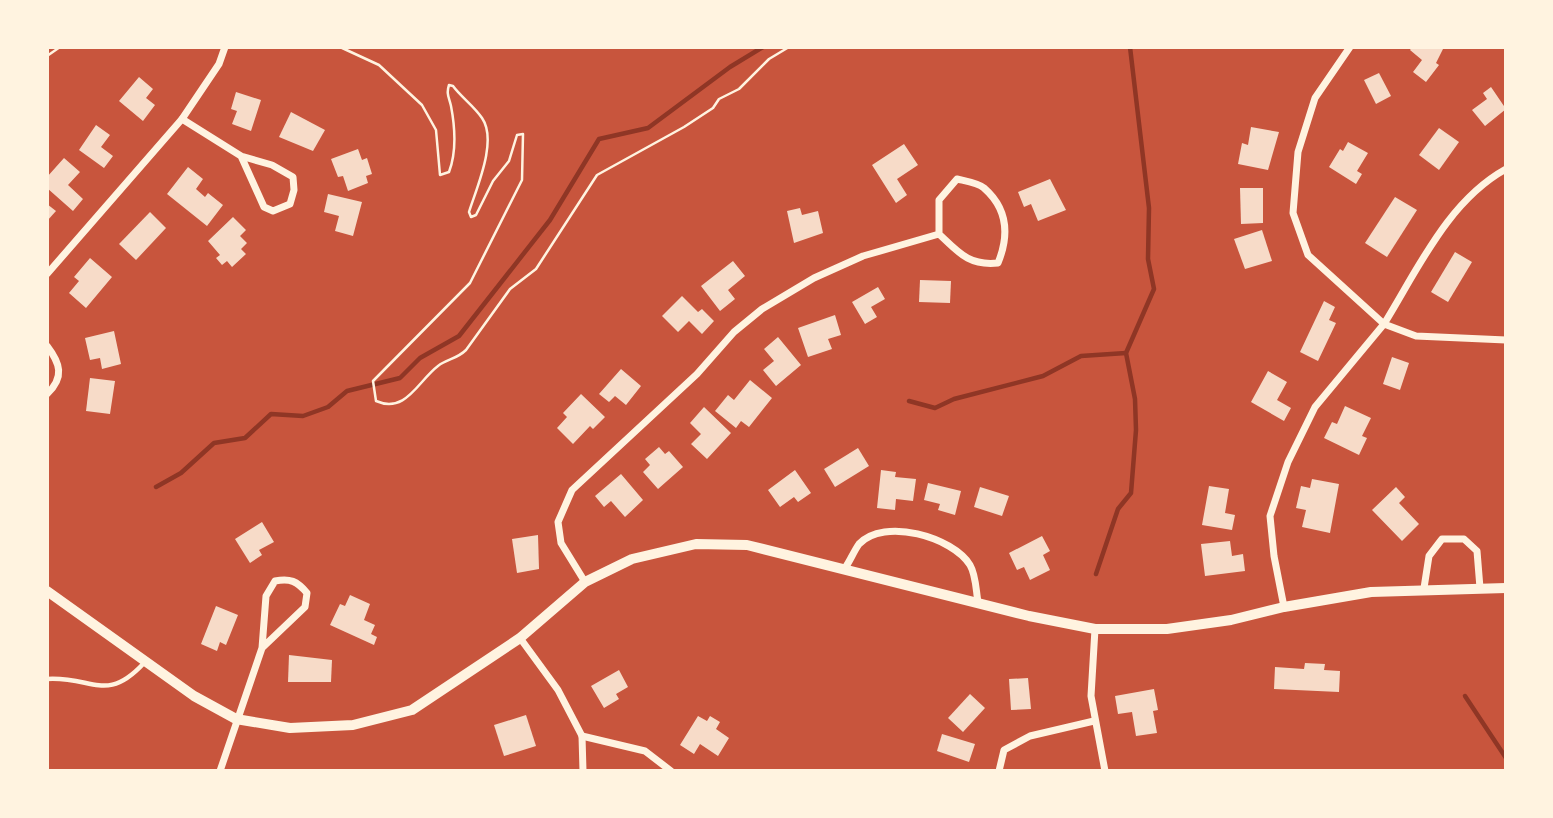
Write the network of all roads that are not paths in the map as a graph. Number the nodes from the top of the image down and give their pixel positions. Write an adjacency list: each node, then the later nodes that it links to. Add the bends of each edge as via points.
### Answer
1 (225, 47): 3 (street, via 219,64)
2 (1350, 47): 8 (street, via 1315,98 1297,152 1293,213 1308,255)
3 (182, 119): 4 (street); 7 (street)
4 (241, 156): 4 (street, via 264,207 273,211 290,204 293,177)
5 (1506, 169): 8 (street, via 1488,178 1458,205)
6 (939, 234): 6 (street, via 980,265 998,264 1007,240 1001,212 983,186 957,179 939,201); 13 (street, via 863,256 762,309 572,490 558,522 561,543)
7 (47, 274)
8 (1384, 324): 9 (street, via 1416,336); 19 (street, via 1315,407 1288,462 1270,516)
9 (1506, 340)
10 (47, 346): 11 (street, via 59,362 60,372 56,386)
11 (47, 394)
12 (845, 568): 13 (street, via 747,545 696,544 632,559); 18 (street); 18 (street, via 860,543 887,531 921,534 956,549 971,567)
13 (585, 582): 21 (street)
14 (1424, 588): 15 (street); 15 (street, via 1429,556 1442,539 1464,539 1476,551); 19 (street)
15 (1480, 588): 16 (street)
16 (1506, 588)
17 (47, 591): 23 (street)
18 (978, 602): 20 (street)
19 (1284, 607): 20 (street, via 1231,621 1167,629)
20 (1095, 629): 26 (street)
21 (520, 638): 25 (street, via 412,710 353,725 290,728); 27 (street, via 558,690)
22 (261, 648): 22 (street, via 305,607 307,593 298,582 275,581 266,596); 25 (street)
23 (144, 663): 24 (lane, via 127,682 105,687); 25 (street)
24 (47, 679)
25 (236, 719): 28 (street)
26 (1094, 721): 31 (street, via 1030,736 1004,750); 32 (street)
27 (582, 736): 29 (street); 30 (street, via 645,751)
28 (220, 771)
29 (583, 771)
30 (671, 771)
31 (999, 771)
32 (1105, 771)

